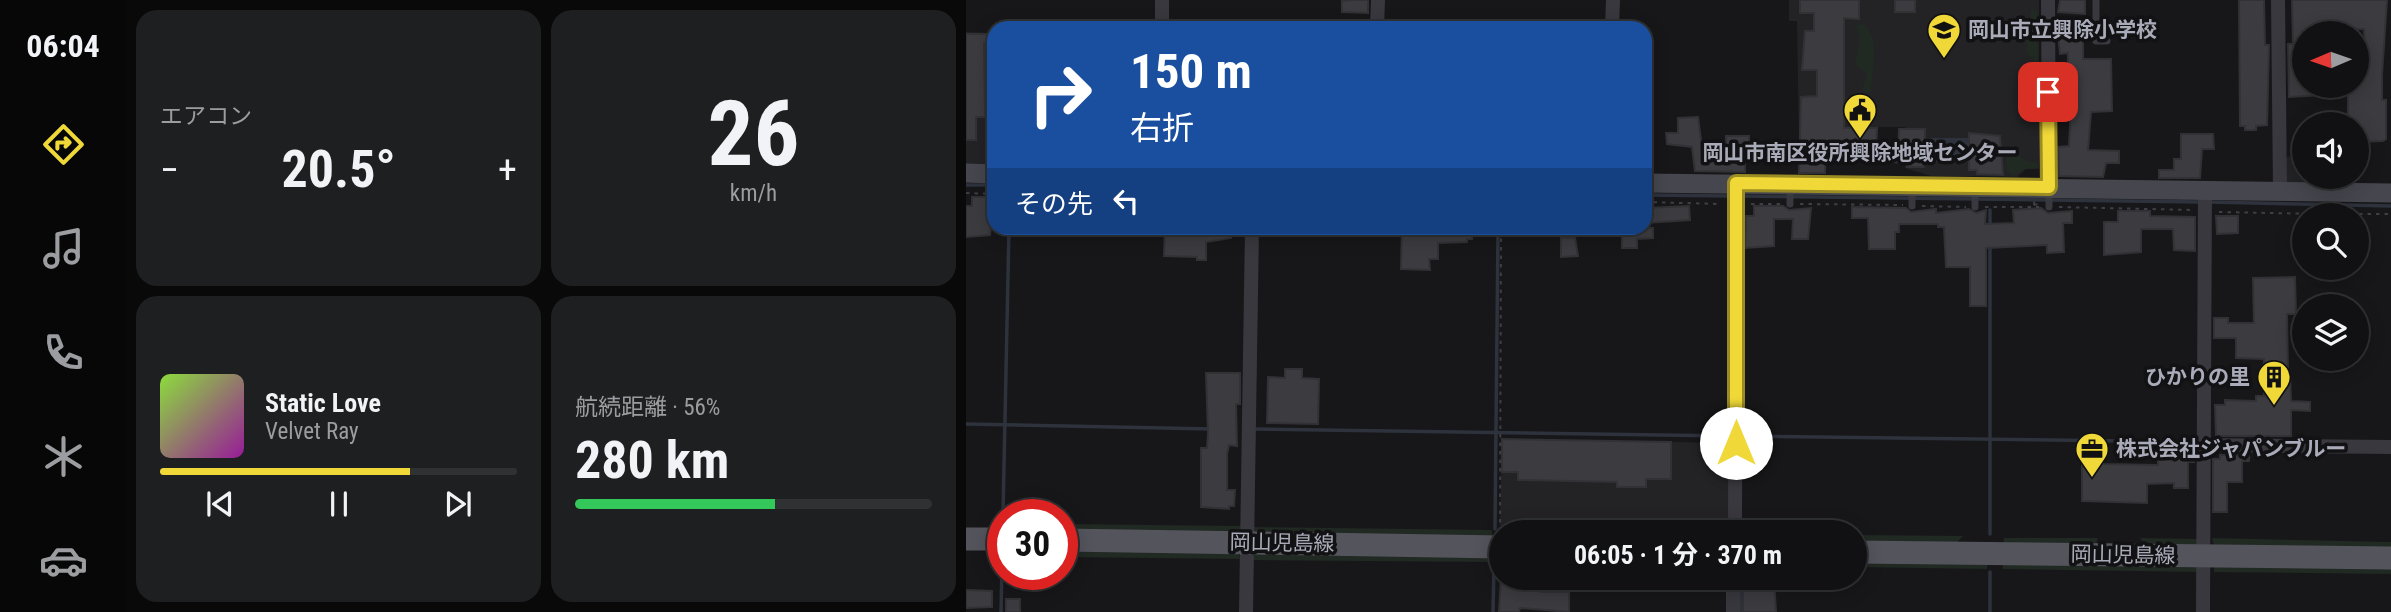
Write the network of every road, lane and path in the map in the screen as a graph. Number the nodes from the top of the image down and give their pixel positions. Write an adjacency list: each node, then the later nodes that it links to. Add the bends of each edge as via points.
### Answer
1 (1162, 0): 7 (street)
2 (1378, 0): 8 (street)
3 (1613, 0): 9 (street)
4 (2048, 0): 10 (street)
5 (2096, 0): 11 (lane)
6 (2278, 0): 16 (street)
7 (1162, 21)
8 (1377, 21)
9 (1612, 21)
10 (2052, 22): 11 (lane); 21 (street)
11 (2096, 23): 12 (lane, via 2096,41)
12 (2107, 41)
13 (966, 173): 14 (street)
14 (987, 174)
15 (1652, 184): 20 (street)
16 (2280, 190): 23 (street); 25 (street)
17 (966, 193): 19 (path)
18 (2391, 193): 26 (street)
19 (987, 194)
20 (1735, 195): 21 (street); 22 (path); 35 (street)
21 (2046, 195): 23 (street); 27 (path, bridge, via 2034,205)
22 (1652, 201)
23 (2207, 201): 24 (path); 32 (street)
24 (2292, 203)
25 (2328, 203)
26 (2337, 203)
27 (2039, 205)
28 (2369, 210): 29 (path)
29 (2391, 214)
30 (1252, 235): 39 (street)
31 (1501, 235): 34 (path)
32 (2204, 445): 33 (street); 42 (street)
33 (2391, 447)
34 (1498, 520)
35 (1735, 520)
36 (966, 539): 37 (main road)
37 (987, 539)
38 (1078, 540): 39 (main road, 岡山児島線)
39 (1247, 543): 40 (main road, 岡山児島線); 45 (street)
40 (1489, 547)
41 (1867, 552): 42 (main road, 岡山児島線)
42 (2205, 556): 43 (main road, 岡山児島線); 47 (street)
43 (2391, 558)
44 (1733, 590): 46 (street)
45 (1246, 612)
46 (1733, 612)
47 (2203, 612)

